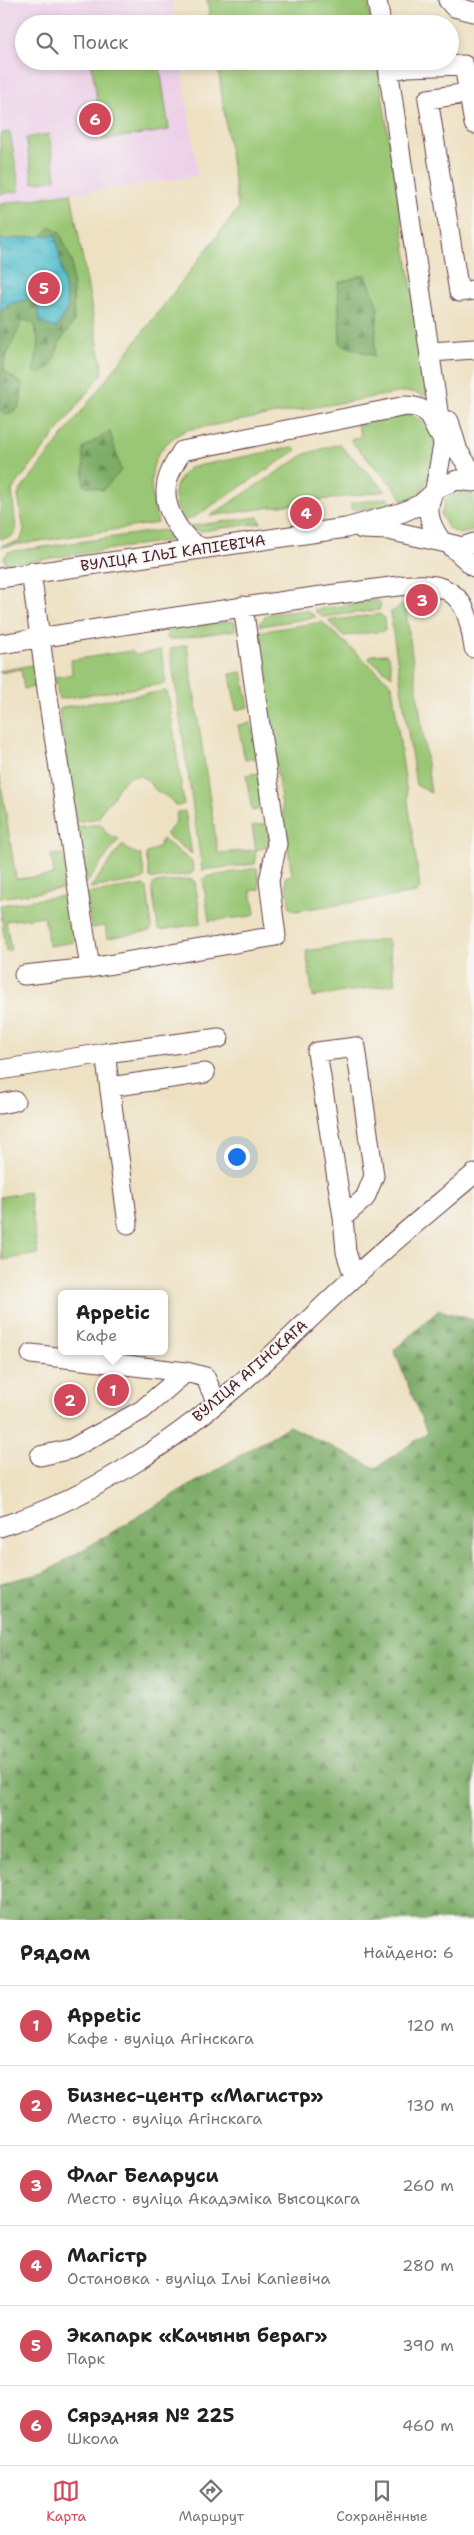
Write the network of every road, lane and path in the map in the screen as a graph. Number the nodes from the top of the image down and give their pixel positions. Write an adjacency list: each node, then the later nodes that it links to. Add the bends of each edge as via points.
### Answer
1 (377, 0): 4 (street)
2 (448, 0): 3 (street, via 454,7)
3 (474, 12)
4 (380, 15)
5 (459, 65): 7 (street, via 464,65)
6 (389, 70): 11 (street)
7 (469, 93): 8 (street); 9 (street, via 428,99 459,292)
8 (474, 124)
9 (474, 290)
10 (474, 349): 11 (street)
11 (431, 352): 12 (street); 13 (street, via 440,374 451,432 458,451)
12 (443, 445): 15 (street); 19 (street, via 427,413 419,406 406,406 182,451 170,470 165,492 176,526 195,546)
13 (474, 475)
14 (474, 482): 15 (street, ВУЛІЦА ІЛЬІ КАПІЕВІЧА, via 457,480)
15 (434, 491): 16 (street, ВУЛІЦА ІЛЬІ КАПІЕВІЧА, via 420,504 404,512); 18 (street, via 428,510 429,520)
16 (346, 528): 18 (street, ВУЛІЦА ІЛЬІ КАПІЕВІЧА, via 388,530); 19 (street, ВУЛІЦА ІЛЬІ КАПІЕВІЧА)
17 (474, 543): 18 (street, via 462,547)
18 (446, 544): 20 (street)
19 (203, 548): 21 (street, ВУЛІЦА ІЛЬІ КАПІЕВІЧА)
20 (474, 568)
21 (31, 572): 22 (street, ВУЛІЦА ІЛЬІ КАПІЕВІЧА); 24 (street)
22 (0, 578)
23 (243, 606): 24 (street); 26 (street, via 403,586 437,586 450,592 464,608); 27 (street, via 277,844 268,881 276,936)
24 (40, 638): 25 (street); 27 (street)
25 (0, 644)
26 (474, 648)
27 (90, 968): 28 (street)
28 (24, 976)
29 (219, 1038): 30 (street)
30 (105, 1053): 31 (street); 33 (street)
31 (0, 1070)
32 (205, 1073): 33 (street)
33 (110, 1087): 36 (street)
34 (474, 1174): 37 (street, ВУЛІЦА АГІНСКАГА)
35 (343, 1218): 35 (street, via 365,1198 374,1176 356,1048 317,1052); 37 (street, via 346,1252)
36 (128, 1224)
37 (354, 1277): 40 (street, ВУЛІЦА АГІНСКАГА)
38 (30, 1354): 39 (street)
39 (186, 1372): 40 (street, via 205,1377); 41 (street, via 142,1410 71,1449)
40 (217, 1403): 42 (street, ВУЛІЦА АГІНСКАГА, via 157,1448 100,1484 63,1503)
41 (40, 1456)
42 (0, 1527)

